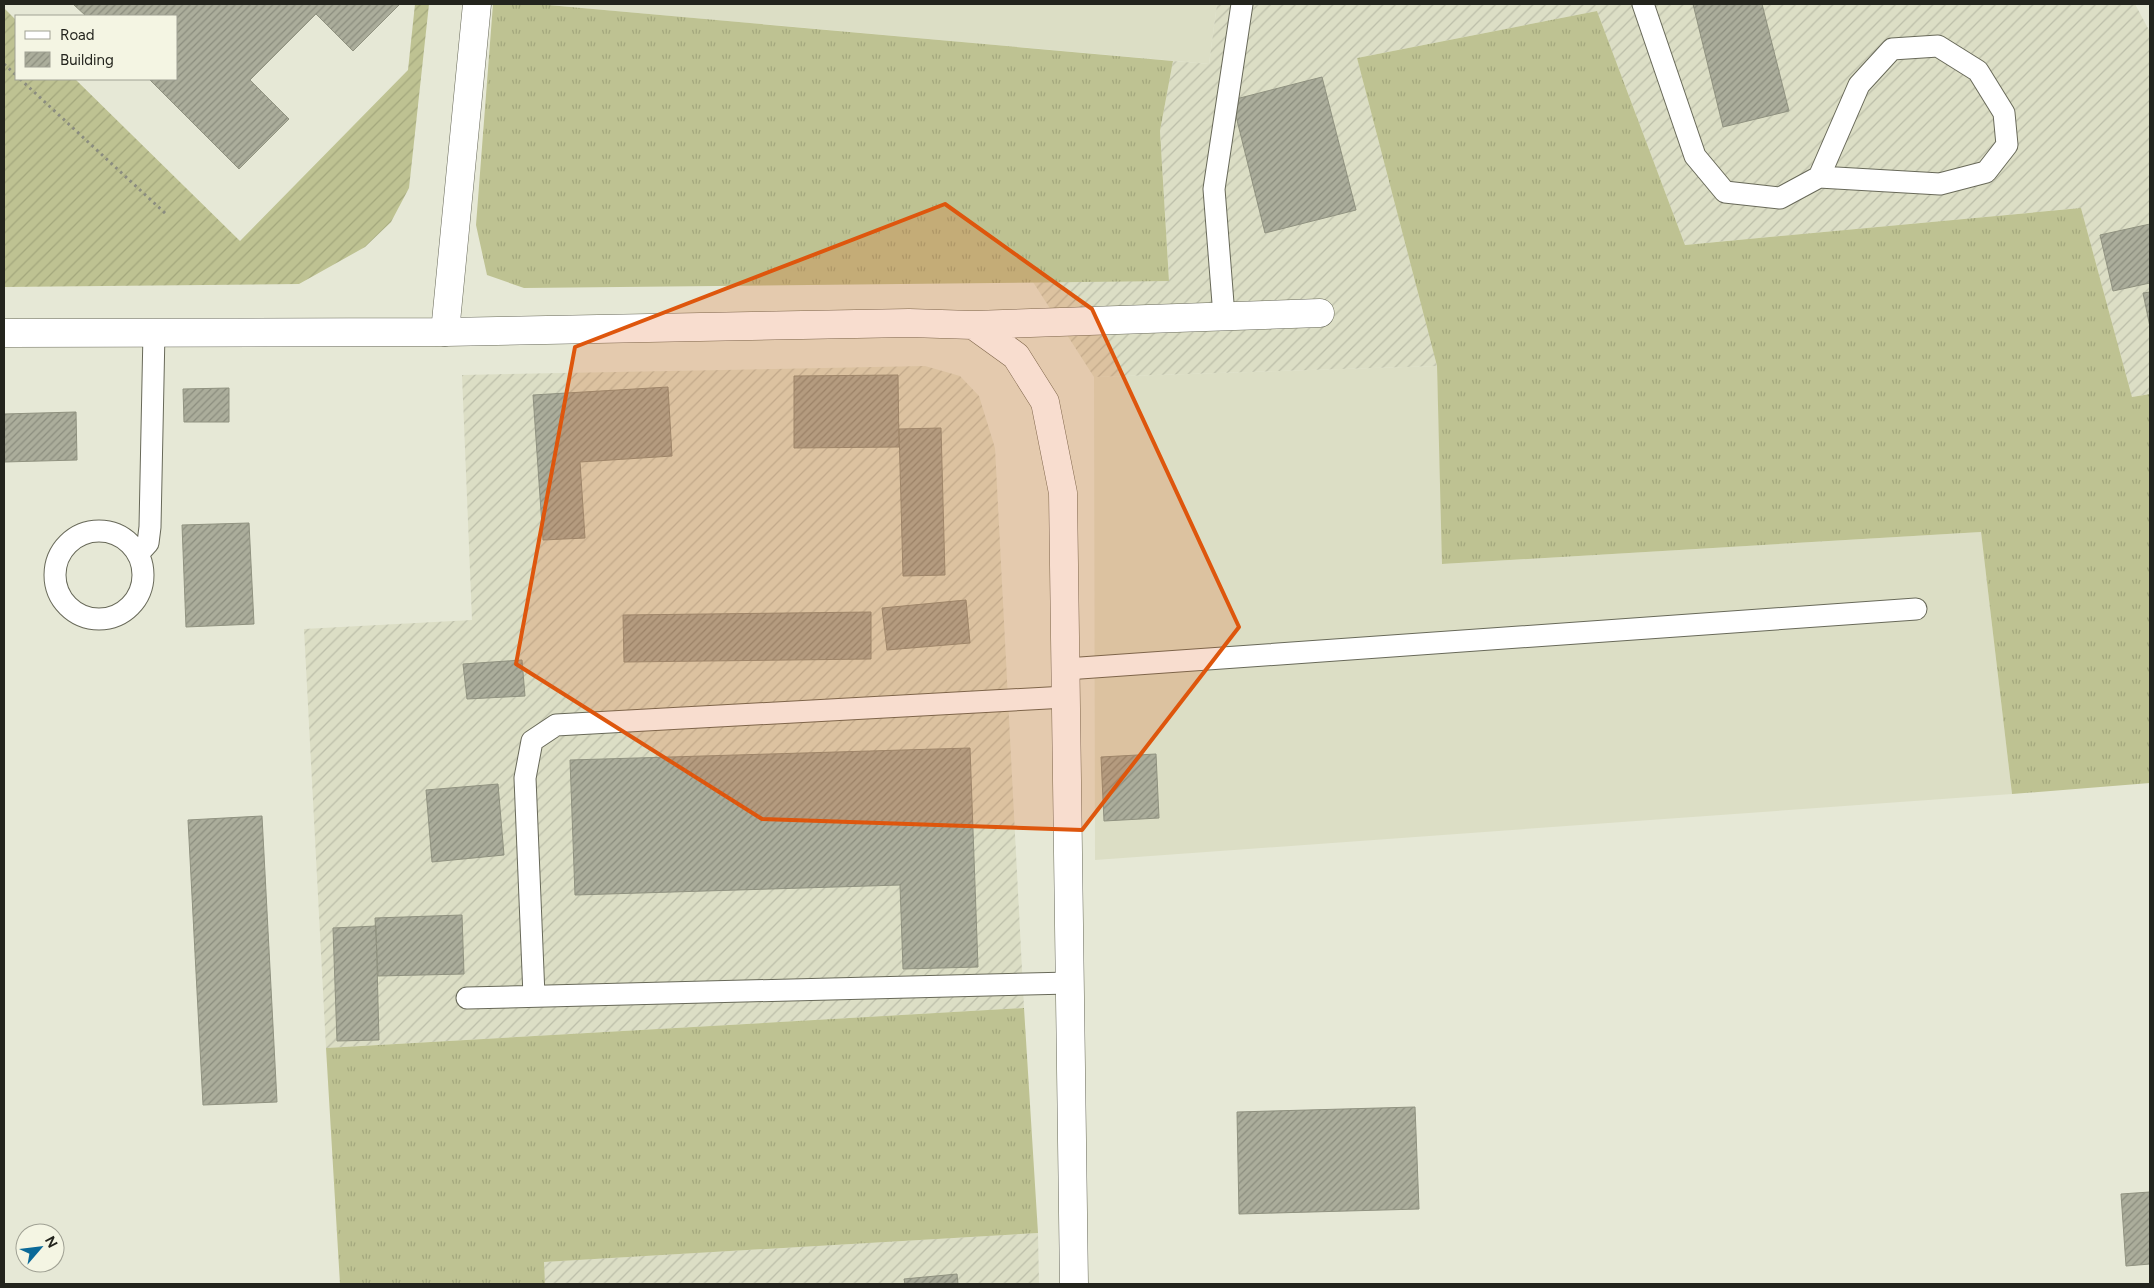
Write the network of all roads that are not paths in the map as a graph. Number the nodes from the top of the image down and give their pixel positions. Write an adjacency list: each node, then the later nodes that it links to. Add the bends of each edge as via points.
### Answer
1 (477, 4): 9 (street)
2 (1242, 4): 6 (lane, via 1214,189)
3 (1643, 4): 4 (lane, via 1694,156 1725,192 1780,198)
4 (1819, 177): 4 (lane, via 1859,85 1892,49 1938,46 1978,71 2004,113 2007,145 1986,172 1940,184)
5 (1320, 312): 6 (street)
6 (1224, 316): 7 (street)
7 (973, 325): 9 (street, via 909,323); 13 (street, via 1016,356 1045,402 1063,493)
8 (154, 332): 9 (street); 10 (street); 11 (lane, via 150,527 148,543)
9 (445, 332)
10 (4, 333)
11 (138, 554): 11 (lane, via 143,568 143,583 138,597 128,609 115,617 101,620 86,618 62,601 54,573 61,553 76,537 104,531 129,542)
12 (1916, 609): 13 (lane)
13 (1066, 669): 14 (street)
14 (1066, 697): 15 (street); 16 (lane, via 556,725 532,741 525,778)
15 (1070, 983): 16 (lane); 18 (street)
16 (534, 996): 17 (lane)
17 (467, 998)
18 (1074, 1284)

